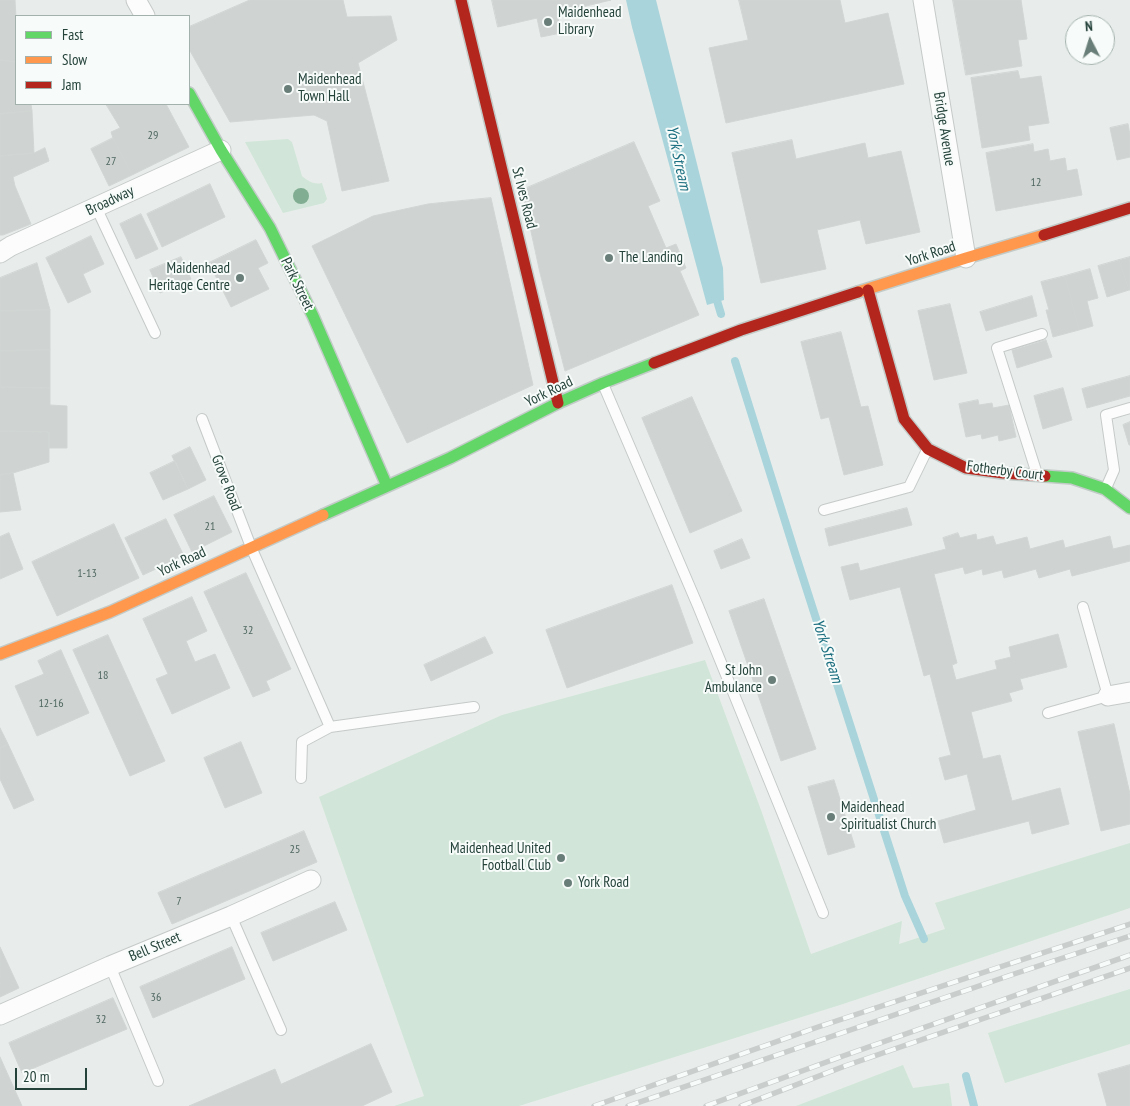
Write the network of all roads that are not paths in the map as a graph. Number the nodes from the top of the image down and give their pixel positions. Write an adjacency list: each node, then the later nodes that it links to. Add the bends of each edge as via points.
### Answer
1 (461, 0): 13 (street, St Ives Road)
2 (923, 0): 8 (street, Bridge Avenue)
3 (190, 95): 4 (street, Park Street)
4 (221, 150): 5 (street, Broadway); 18 (street, Park Street, via 270,228 313,316)
5 (96, 207): 7 (street, Broadway); 10 (lane)
6 (1130, 208): 8 (street, York Road)
7 (0, 253)
8 (966, 258): 9 (street, York Road)
9 (868, 290): 12 (street, York Road, via 741,330); 16 (street, Fotherby Court, via 904,419)
10 (155, 333)
11 (1042, 334): 17 (lane, via 997,348)
12 (603, 383): 13 (street, York Road); 32 (lane)
13 (558, 403): 18 (street, York Road)
14 (1130, 408): 19 (lane, via 1106,415 1114,470)
15 (202, 419): 22 (lane, Grove Road)
16 (928, 449): 17 (street, Fotherby Court, via 966,468); 21 (lane, via 909,487)
17 (1037, 475): 19 (street, Fotherby Court, via 1072,478)
18 (388, 486): 22 (street, York Road)
19 (1105, 489): 20 (street, Fotherby Court)
20 (1130, 508)
21 (824, 510)
22 (251, 547): 24 (street, York Road, via 110,612); 29 (lane, Grove Road)
23 (1083, 608): 26 (lane)
24 (0, 654)
25 (1130, 692): 26 (street)
26 (1108, 696): 28 (lane)
27 (474, 707): 29 (lane)
28 (1048, 714)
29 (330, 727): 30 (lane, via 302,742)
30 (301, 778)
31 (311, 880): 33 (street, Bell Street)
32 (823, 913)
33 (230, 916): 34 (street, Bell Street); 36 (lane)
34 (110, 966): 35 (street, Bell Street); 37 (lane)
35 (0, 1015)
36 (281, 1030)
37 (158, 1080)

